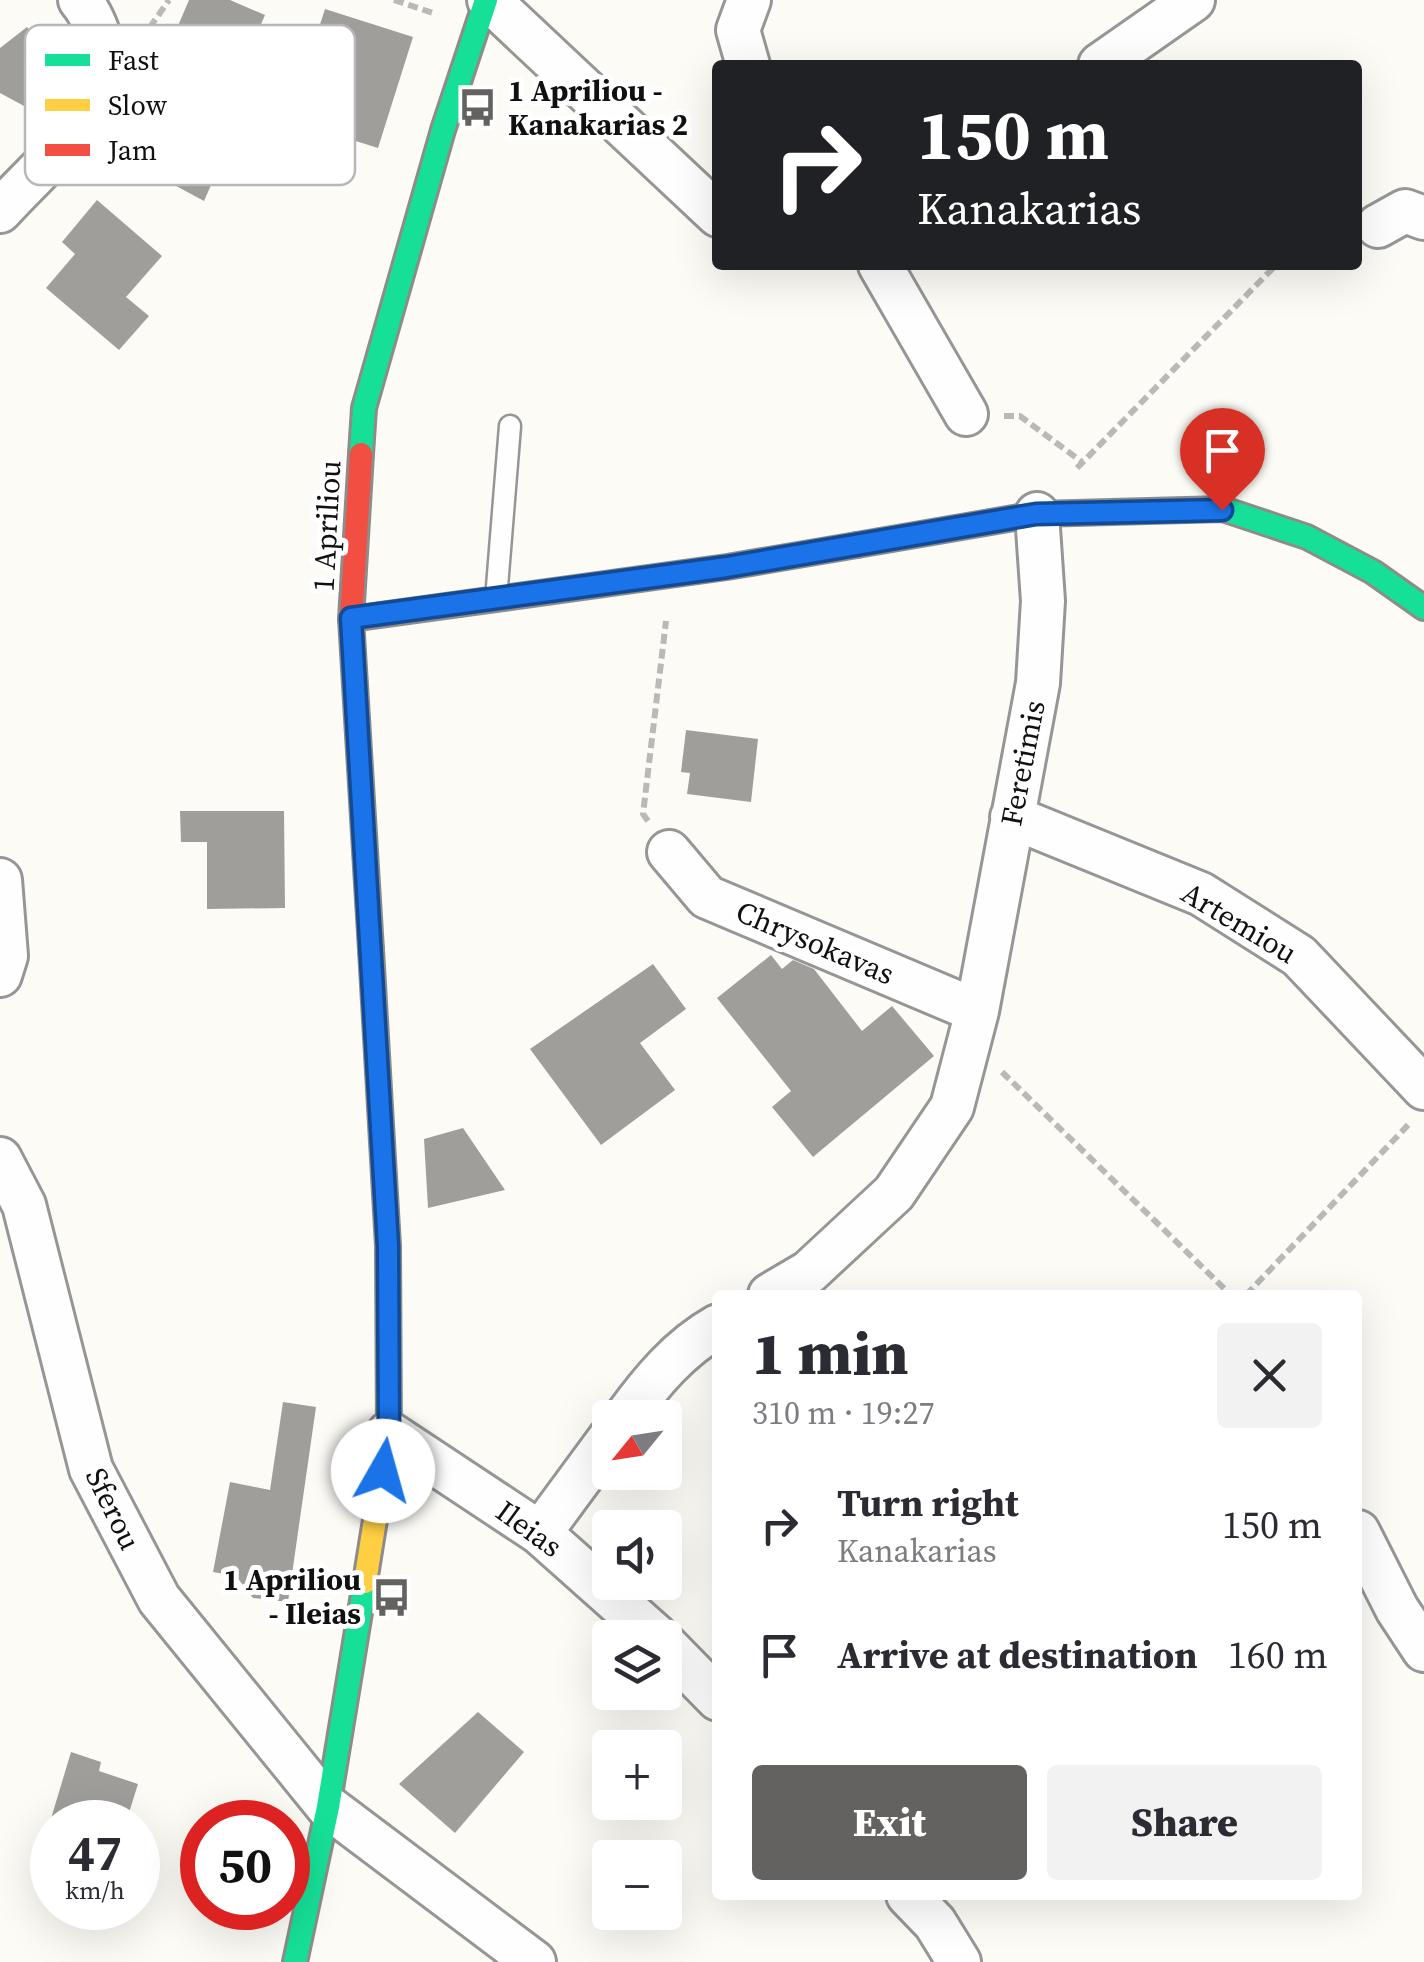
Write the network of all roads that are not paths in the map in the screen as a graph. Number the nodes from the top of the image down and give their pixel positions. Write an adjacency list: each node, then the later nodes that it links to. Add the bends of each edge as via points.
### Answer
1 (80, 0): 4 (street)
2 (488, 0): 7 (street); 17 (main road, 1 Apriliou, via 443,130 364,408)
3 (1193, 0): 5 (street)
4 (94, 25)
5 (1107, 60)
6 (25, 183): 8 (street)
7 (712, 209)
8 (0, 211)
9 (1424, 218): 10 (street, via 1404,210)
10 (1378, 226)
11 (883, 270): 12 (street)
12 (966, 414)
13 (510, 426): 15 (lane)
14 (1036, 514): 15 (main road); 16 (main road, via 1222,510 1306,537); 18 (street, Feretimis, via 1044,600 1038,682)
15 (496, 599): 17 (main road)
16 (1424, 608)
17 (351, 618): 29 (main road, 1 Apriliou, via 388,1246)
18 (1012, 817): 22 (street, Feretimis); 23 (street, Artemiou, via 1202,894 1299,956)
19 (669, 852): 22 (street, Chrysokavas, via 707,897)
20 (0, 880): 21 (street, via 6,956)
21 (0, 976)
22 (973, 1025): 25 (street, Feretimis, via 952,1107 894,1194)
23 (1417, 1106)
24 (0, 1158): 37 (street, Sferou, via 24,1204 91,1469 159,1599)
25 (816, 1284): 26 (street, Feretimis)
26 (791, 1290)
27 (712, 1330): 28 (street)
28 (638, 1400)
29 (389, 1433): 31 (street, Ileias); 37 (main road, 1 Apriliou)
30 (592, 1462): 31 (street)
31 (540, 1533): 33 (street, Ileias)
32 (1362, 1540): 34 (street)
33 (638, 1620)
34 (1424, 1650)
35 (682, 1662): 36 (street)
36 (712, 1693)
37 (328, 1807): 39 (main road, 1 Apriliou); 40 (street, Sferou)
38 (913, 1900): 41 (street)
39 (295, 1962)
40 (534, 1962)
41 (959, 1962)

